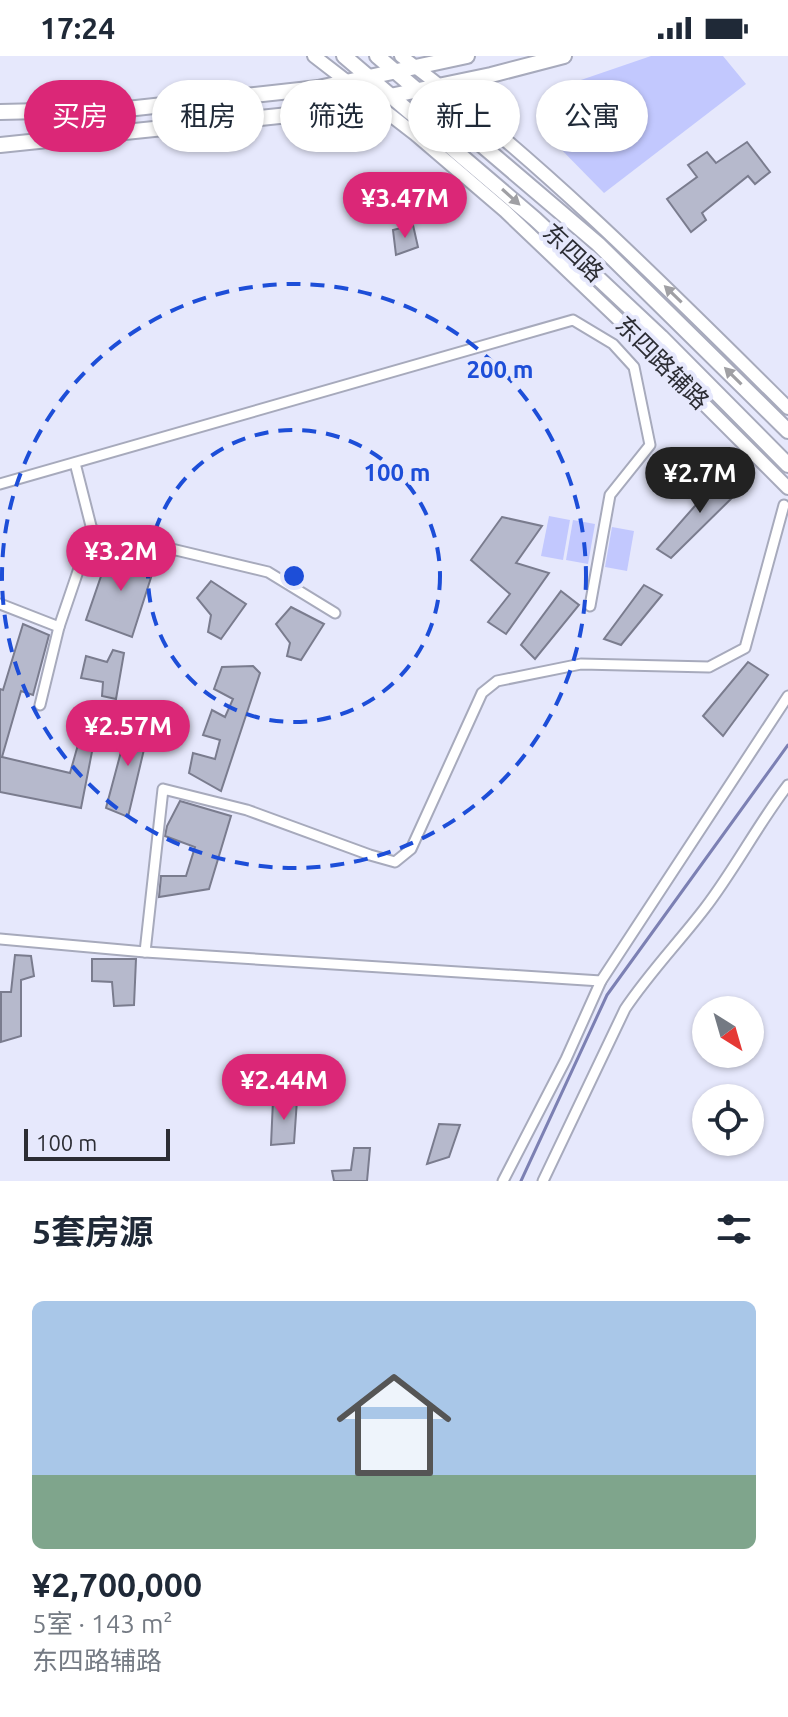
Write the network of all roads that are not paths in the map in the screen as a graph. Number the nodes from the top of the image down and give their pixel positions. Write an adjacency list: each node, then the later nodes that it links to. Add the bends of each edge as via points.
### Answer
1 (314, 56): 10 (main road, 东四路辅路)
2 (344, 56): 9 (main road, 东四路)
3 (377, 56): 8 (main road, 东四路)
4 (401, 56): 7 (main road)
5 (467, 56): 7 (main road)
6 (564, 56): 14 (main road)
7 (417, 68): 8 (main road); 13 (main road)
8 (397, 72): 9 (main road); 15 (main road, 东四路)
9 (371, 78): 11 (main road); 12 (main road, 东四路)
10 (345, 80)
11 (360, 80)
12 (373, 80)
13 (433, 80)
14 (465, 80)
15 (408, 81)
16 (280, 90): 19 (main road, via 127,109)
17 (408, 92): 18 (main road)
18 (392, 96): 28 (main road, 东四路, one-way to 28, via 617,294)
19 (0, 112)
20 (280, 116): 22 (main road)
21 (392, 116): 30 (main road, 东四路辅路, via 505,211)
22 (0, 145)
23 (491, 152): 26 (main road, 东四路, one-way to 23, via 598,244)
24 (518, 152): 25 (main road, one-way to 24, via 658,278)
25 (788, 408)
26 (788, 431)
27 (75, 463): 29 (street); 32 (street); 34 (street, via 573,320 613,344 634,367 650,445 610,495)
28 (788, 465)
29 (0, 484)
30 (788, 488)
31 (784, 505): 41 (street, via 745,648 709,667 581,664 497,681 482,693 411,849 395,862 247,810 163,789)
32 (92, 530): 35 (street, via 268,572); 36 (street)
33 (0, 604): 36 (street)
34 (590, 606)
35 (335, 613)
36 (59, 627): 38 (street)
37 (788, 696): 42 (street)
38 (40, 705)
39 (788, 785): 44 (street, via 707,906 625,1009)
40 (0, 939): 41 (street)
41 (145, 952): 42 (street)
42 (601, 981): 43 (street)
43 (503, 1181)
44 (543, 1181)

